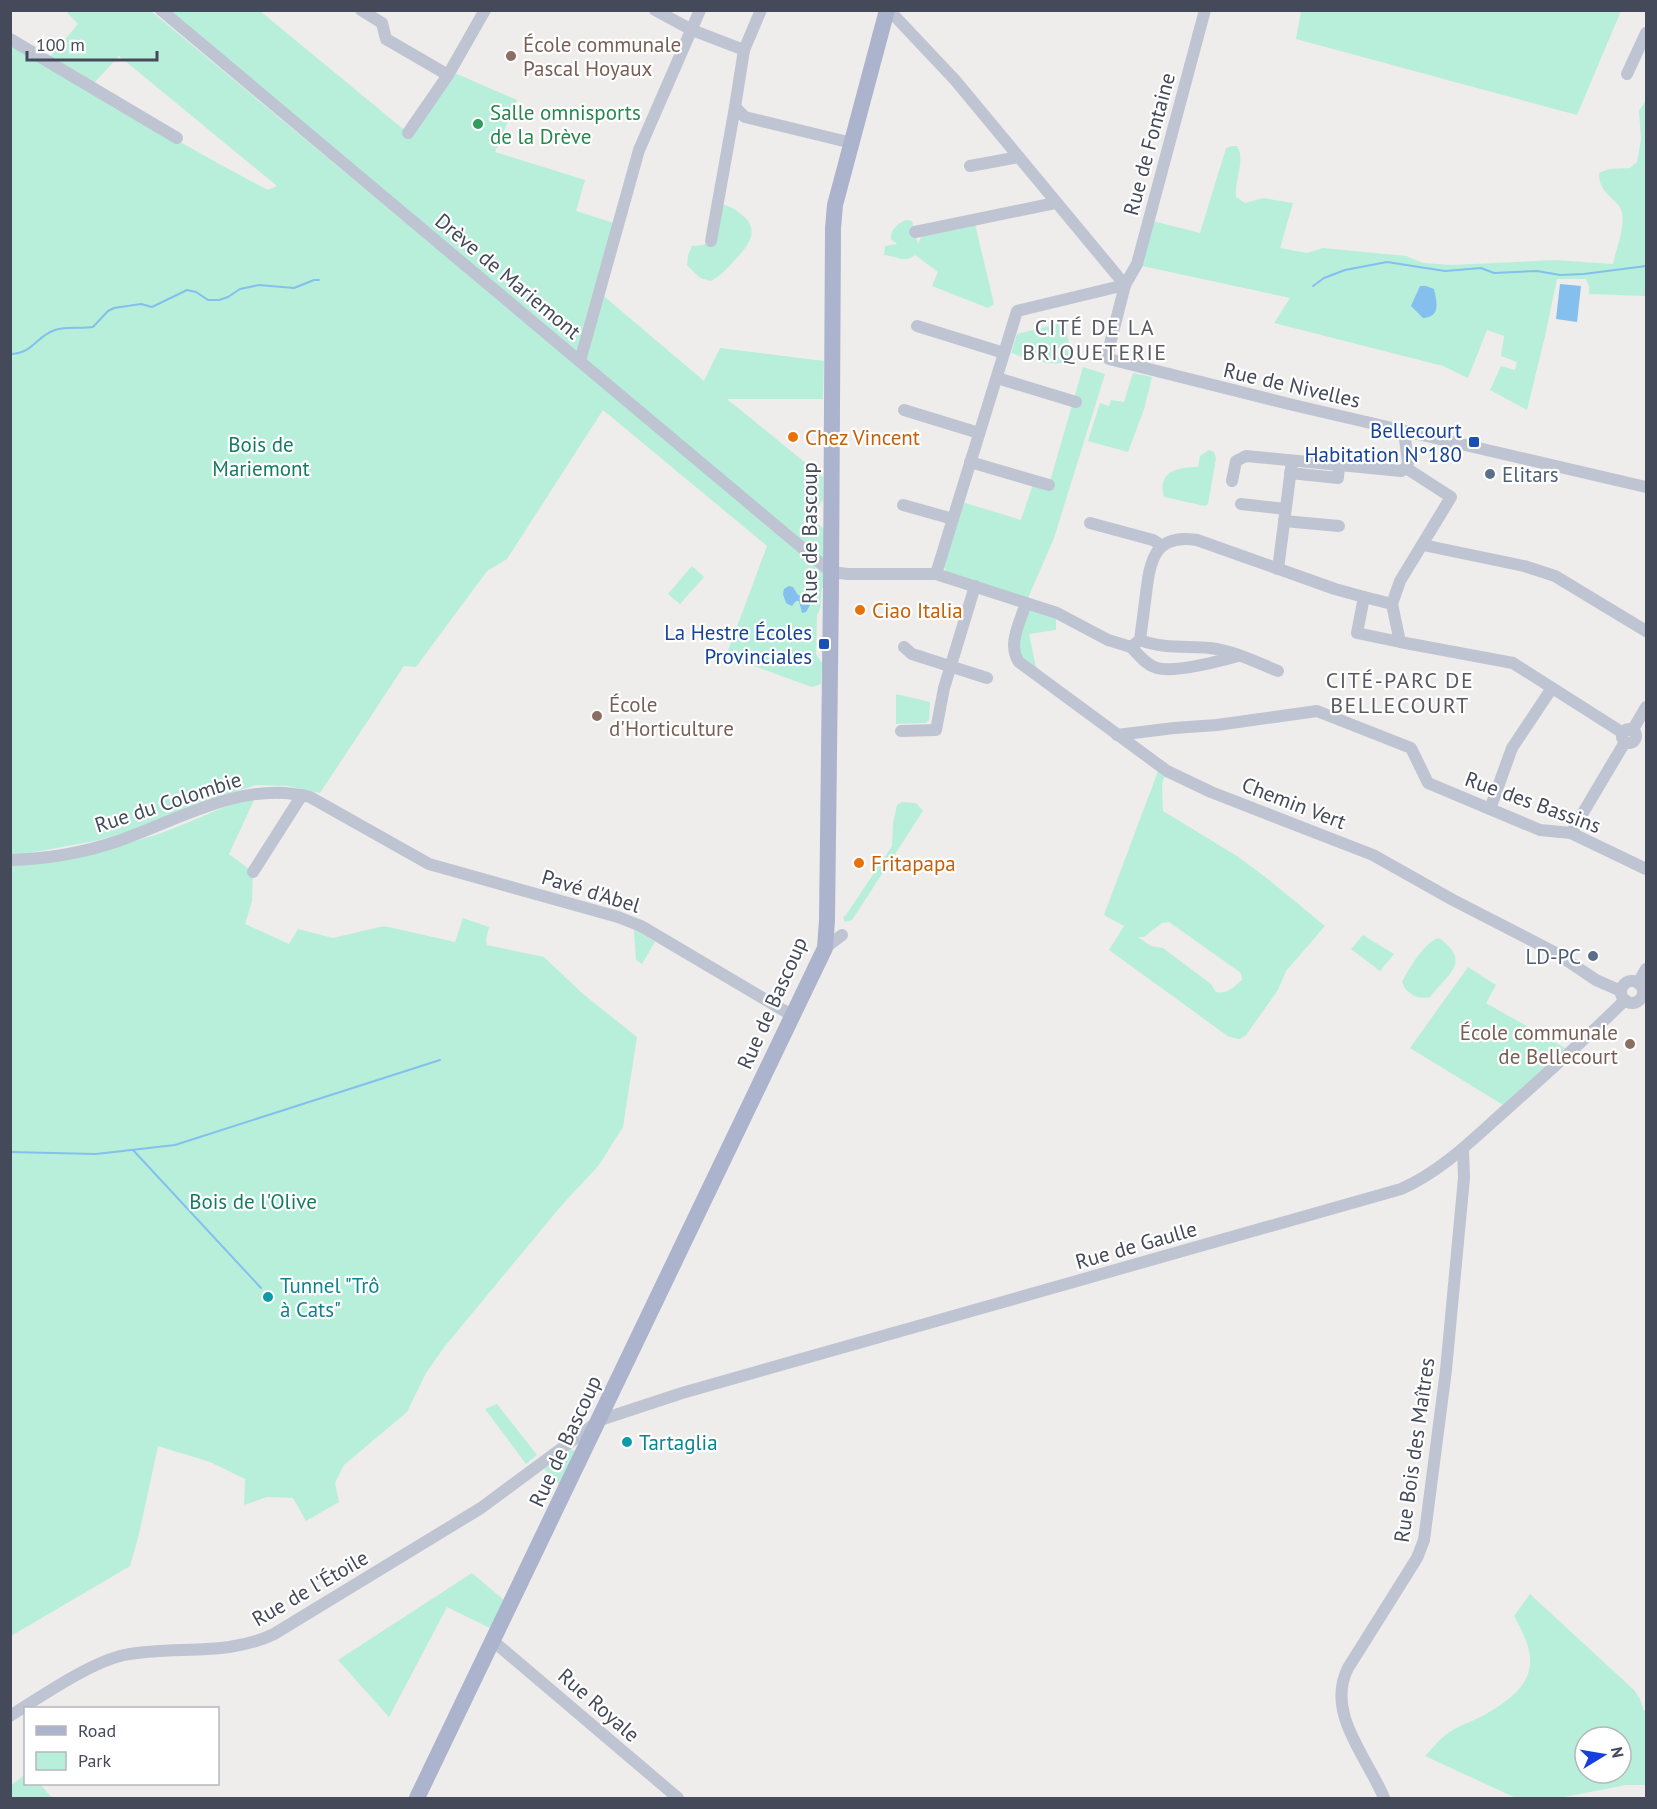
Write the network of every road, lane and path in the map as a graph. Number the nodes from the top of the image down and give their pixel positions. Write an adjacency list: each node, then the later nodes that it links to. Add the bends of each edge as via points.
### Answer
1 (161, 10): 27 (street, Drève de Mariemont)
2 (361, 10): 14 (street, via 382,23 386,39)
3 (485, 10): 14 (street)
4 (655, 10): 9 (street)
5 (700, 10): 9 (street)
6 (761, 10): 12 (street)
7 (888, 10): 18 (main road, Rue de Bascoup); 19 (street, via 955,80)
8 (1205, 10): 24 (street, Rue de Fontaine, via 1137,264)
9 (692, 30): 12 (street); 27 (street, via 639,150)
10 (1647, 33): 13 (street)
11 (10, 39): 17 (street)
12 (744, 50): 15 (street)
13 (1627, 74)
14 (448, 75): 16 (street)
15 (735, 107): 18 (street, via 745,117); 23 (street)
16 (408, 133)
17 (177, 138)
18 (852, 143): 48 (main road, Rue de Bascoup, via 832,228)
19 (1019, 157): 20 (street); 21 (street)
20 (970, 166)
21 (1055, 202): 22 (street); 24 (street)
22 (915, 232)
23 (711, 241)
24 (1125, 285): 26 (street, via 1017,311); 31 (street, Rue de Nivelles, via 1109,359)
25 (917, 326): 26 (street)
26 (1004, 353): 28 (street)
27 (580, 361): 48 (street, Drève de Mariemont)
28 (997, 378): 29 (street); 32 (street)
29 (1076, 402)
30 (904, 410): 32 (street)
31 (1404, 431): 35 (street); 38 (street, Rue de Nivelles)
32 (979, 433): 33 (street)
33 (970, 462): 37 (street); 42 (street)
34 (1291, 467): 35 (street, via 1338,478 1339,465 1397,471); 36 (street, via 1241,457 1235,464); 41 (street)
35 (1406, 468): 45 (street, via 1452,497)
36 (1232, 481)
37 (1049, 485)
38 (1647, 487)
39 (1241, 504): 41 (street)
40 (903, 505): 42 (street)
41 (1285, 515): 44 (street); 47 (street)
42 (953, 519): 49 (street)
43 (1090, 523): 46 (street)
44 (1339, 526)
45 (1423, 544): 53 (street, via 1400,581); 54 (street, via 1555,576)
46 (1162, 546): 47 (street, via 1177,539 1197,540); 56 (street, via 1150,564)
47 (1278, 569): 51 (street)
48 (831, 572): 49 (street); 76 (main road, Rue de Bascoup)
49 (936, 574): 50 (street)
50 (975, 586): 52 (street); 59 (street)
51 (1364, 597): 53 (street); 55 (street, via 1357,633)
52 (1026, 603): 56 (street, via 1057,613 1108,640); 65 (street, Chemin Vert, via 1014,642 1017,659)
53 (1392, 604): 55 (street)
54 (1647, 631)
55 (1400, 642): 62 (street, via 1513,663)
56 (1136, 644): 58 (street, via 1211,648); 58 (street, via 1146,663 1158,669)
57 (904, 647): 59 (street, via 912,654)
58 (1238, 656): 60 (street)
59 (952, 666): 61 (street); 64 (street, via 936,730)
60 (1278, 671)
61 (987, 678)
62 (1552, 688): 66 (street); 69 (street, via 1512,748)
63 (1647, 707): 66 (street)
64 (901, 731)
65 (1117, 735): 69 (street, Rue des Bassins, via 1317,711 1411,748 1428,783); 79 (street, Chemin Vert, via 1167,771 1199,787 1373,855 1556,953)
66 (1629, 736): 67 (street); 70 (street)
67 (1647, 747)
68 (302, 795): 71 (street, Rue du Colombie, via 258,793 222,801 112,843 40,859); 72 (street, Rue du Colombie); 74 (street)
69 (1490, 809): 70 (street, Rue des Bassins, via 1540,830)
70 (1571, 833): 73 (street, Rue des Bassins)
71 (10, 860)
72 (429, 864): 81 (street, Pavé d'Abel, via 635,923)
73 (1647, 869)
74 (252, 872)
75 (842, 935): 76 (street)
76 (825, 948): 81 (main road, Rue de Bascoup)
77 (1647, 969): 78 (street)
78 (1638, 983): 79 (street, via 1626,983); 80 (street)
79 (1623, 995): 80 (street, via 1634,1002); 82 (street, Rue de Gaulle, via 1581,1044)
80 (1644, 1000)
81 (793, 1016): 83 (main road, Rue de Bascoup)
82 (1463, 1149): 83 (street, Rue de Gaulle, via 1420,1180 1374,1198 693,1390); 90 (street, Rue Bois des Maîtres, via 1464,1178 1446,1370 1423,1543 1348,1668 1341,1688 1340,1697 1353,1739)
83 (600, 1420): 84 (main road, Rue de Bascoup); 85 (street, Rue de l'Étoile, via 482,1508 274,1634 240,1646 117,1657)
84 (493, 1641): 88 (main road, Rue de Bascoup); 89 (street, Rue Royale)
85 (25, 1707)
86 (24, 1708): 87 (street, Rue de l'Étoile)
87 (10, 1716)
88 (417, 1798)
89 (678, 1798)
90 (1384, 1798)

